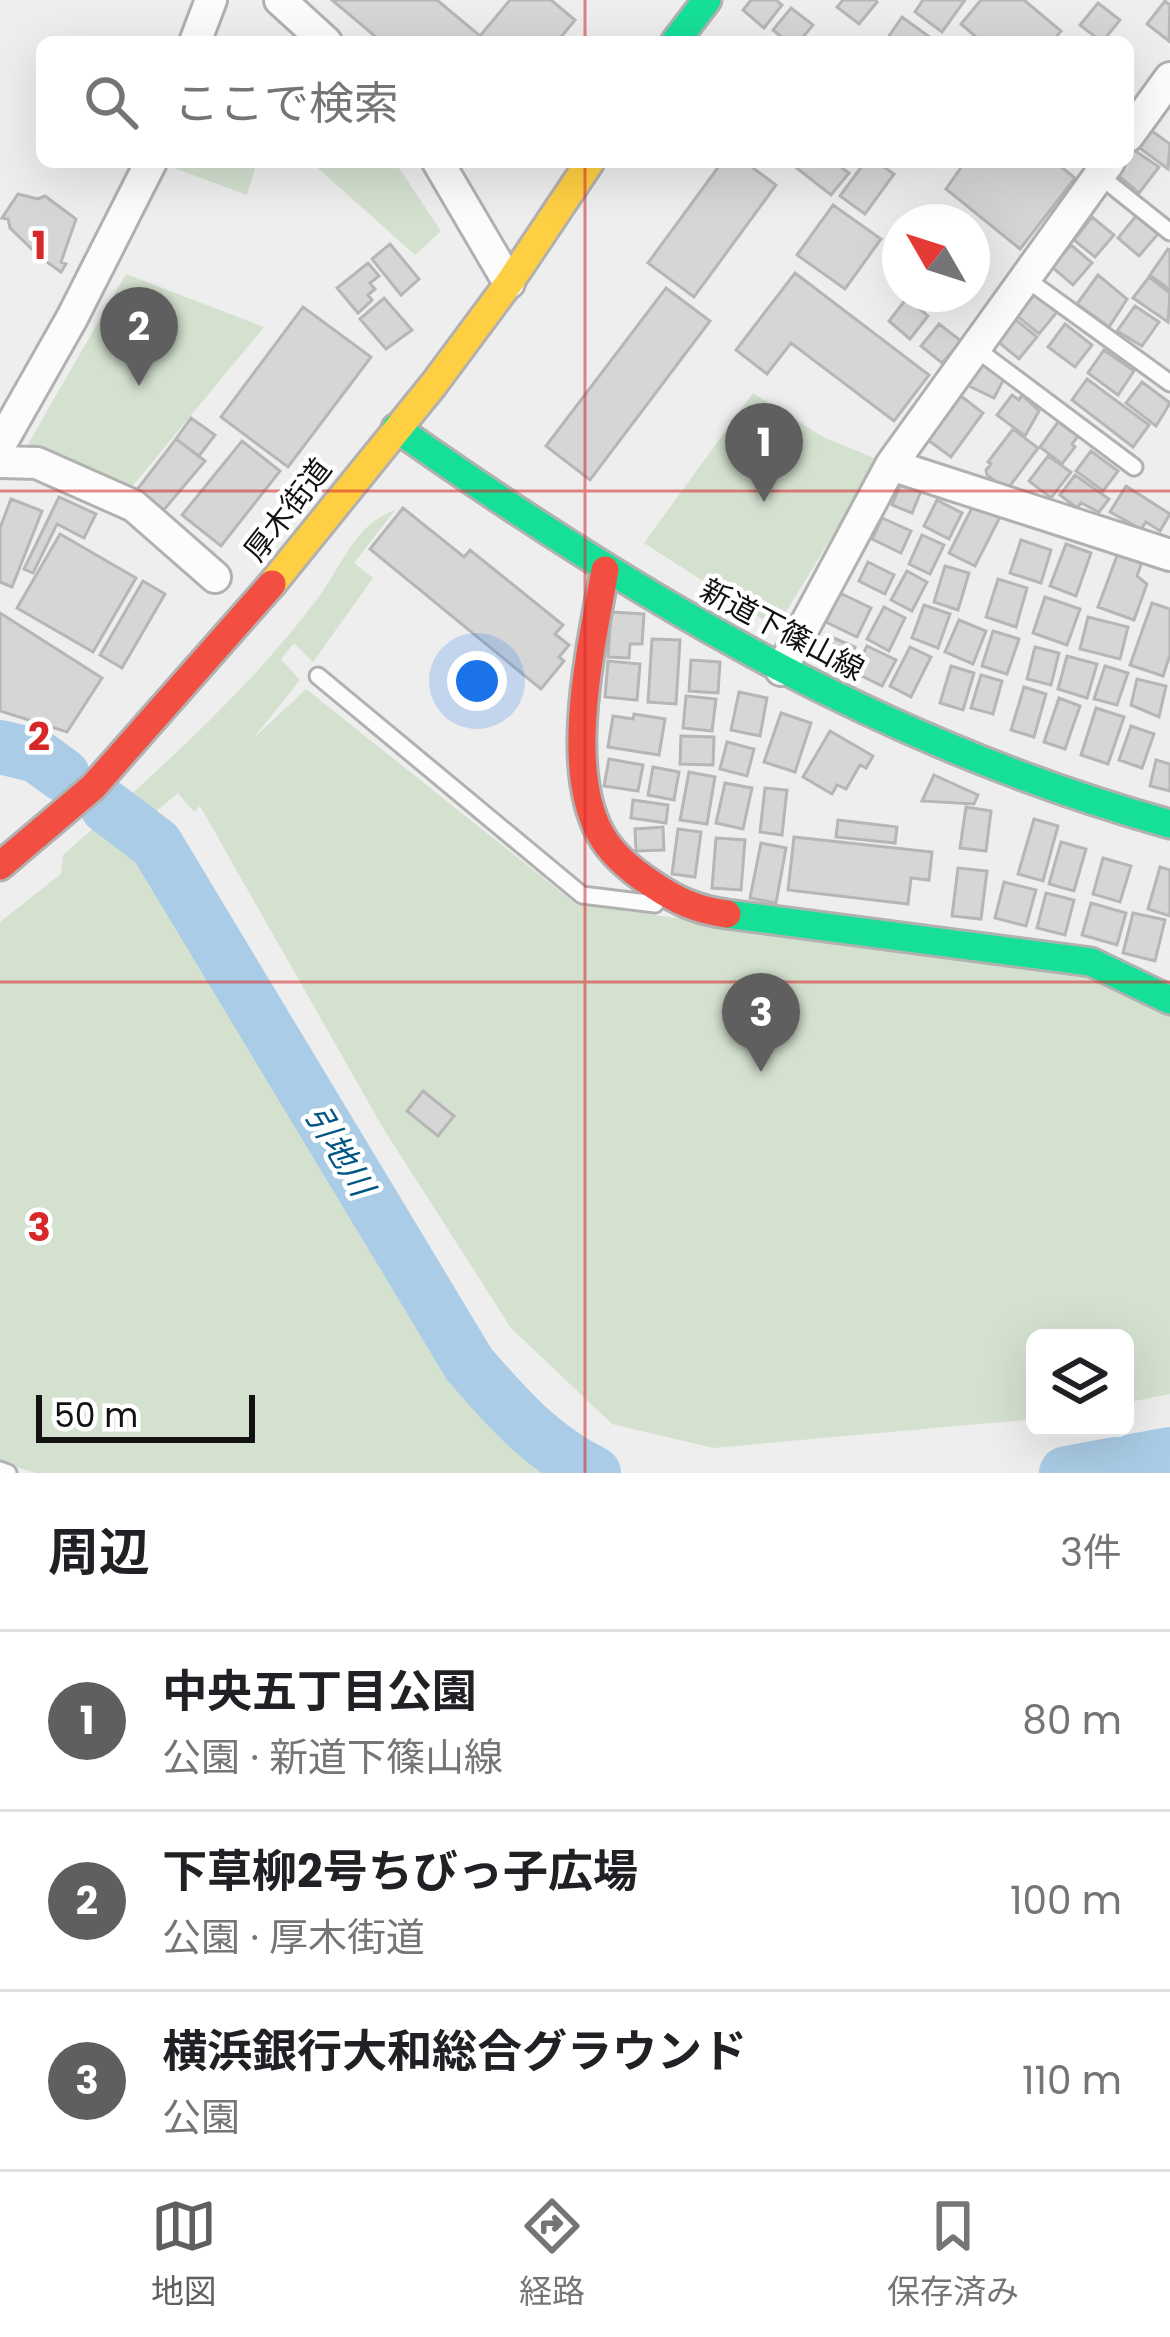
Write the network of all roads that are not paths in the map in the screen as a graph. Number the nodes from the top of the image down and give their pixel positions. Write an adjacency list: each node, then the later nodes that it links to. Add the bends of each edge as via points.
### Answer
1 (211, 0): 4 (street)
2 (280, 0): 5 (street)
3 (706, 0): 6 (street)
4 (197, 36)
5 (319, 36)
6 (679, 36)
7 (1170, 78): 8 (street)
8 (1134, 128)
9 (148, 168): 19 (street)
10 (441, 168): 15 (street)
11 (586, 168): 15 (street, 厚木街道)
12 (1104, 169): 13 (lane); 14 (street)
13 (1170, 232)
14 (1025, 278): 16 (street); 17 (lane)
15 (509, 284): 18 (street, 厚木街道)
16 (975, 348): 21 (street); 22 (lane)
17 (1170, 383)
18 (397, 428): 24 (street, 新道下篠山線); 29 (street, 厚木街道, via 251,610 93,787)
19 (0, 445)
20 (0, 461): 25 (street, via 37,463 134,506)
21 (891, 465): 23 (street); 26 (street)
22 (1134, 466)
23 (1170, 555)
24 (605, 570): 26 (street, 新道下篠山線); 30 (street, via 584,791 600,834 638,877)
25 (214, 577)
26 (781, 670): 28 (street, 新道下篠山線, via 896,727 1065,794)
27 (318, 676): 30 (lane, via 582,895)
28 (1170, 824)
29 (0, 866)
30 (693, 909): 31 (street, via 1091,962)
31 (1170, 1000)

